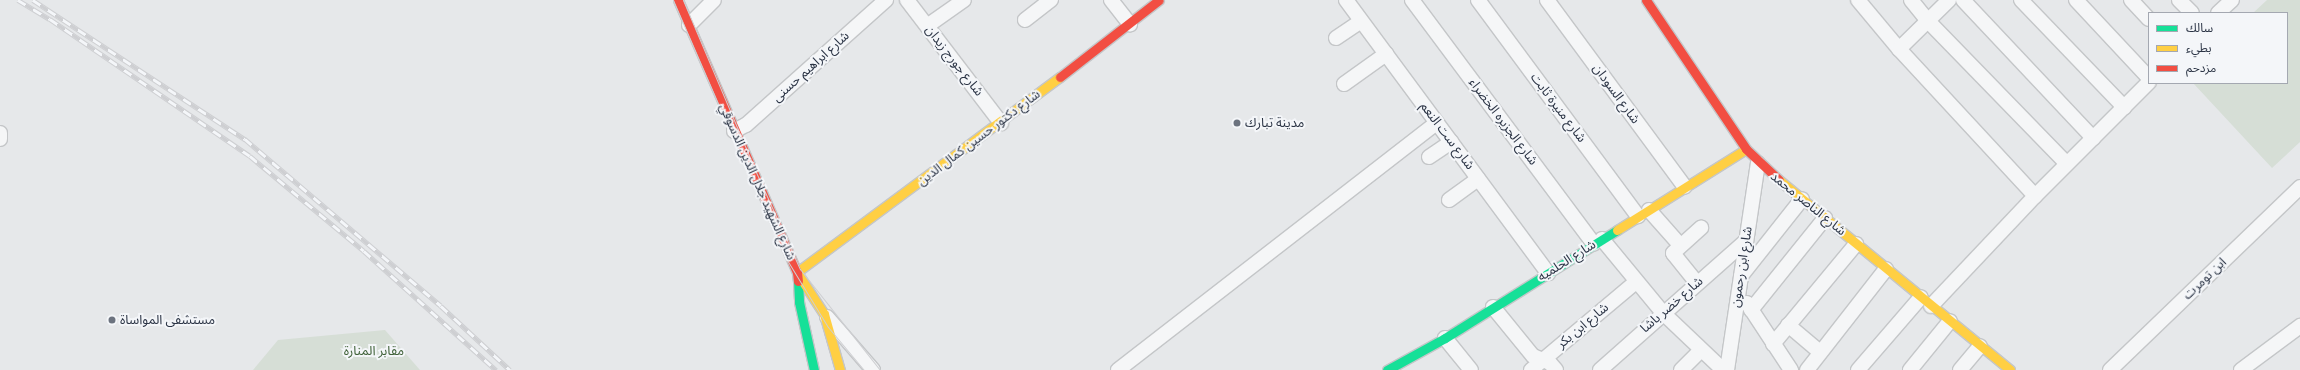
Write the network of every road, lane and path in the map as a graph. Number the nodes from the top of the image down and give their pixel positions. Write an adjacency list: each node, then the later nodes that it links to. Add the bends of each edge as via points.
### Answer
1 (678, 0): 28 (street, شارع الشهيد جلال الدين الدسوقي)
2 (714, 0): 28 (street)
3 (886, 0): 39 (street, شارع ابراهيم حسنى, via 746,125)
4 (907, 0): 29 (street, شارع جورج زيدان)
5 (964, 0): 29 (street)
6 (1051, 0): 24 (street)
7 (1111, 0): 27 (street)
8 (1159, 0): 27 (street, شارع دكتور حسين كمال الدين)
9 (1346, 0): 25 (street, شارع ست النعم)
10 (1412, 0): 58 (street, شارع الجزيره الخضراء)
11 (1478, 0): 54 (street, شارع منيرة ثابت)
12 (1547, 0): 49 (street, شارع السودان)
13 (1646, 0): 44 (street, شارع الناصر محمد)
14 (1858, 0): 31 (street)
15 (1911, 0): 26 (street)
16 (1949, 0): 26 (street)
17 (1963, 0): 41 (street)
18 (2021, 0): 36 (street)
19 (2076, 0): 33 (street)
20 (2131, 0): 23 (street)
21 (2180, 0): 22 (street)
22 (2191, 12)
23 (2148, 18)
24 (1025, 20)
25 (1361, 21): 30 (street); 32 (street, شارع ست النعم)
26 (1928, 21): 31 (street); 47 (street)
27 (1130, 24): 37 (street, شارع دكتور حسين كمال الدين)
28 (689, 25): 39 (street, شارع الشهيد جلال الدين الدسوقي)
29 (927, 26): 37 (street, شارع جورج زيدان)
30 (1336, 38)
31 (1899, 49): 51 (street)
32 (1386, 54): 35 (street); 38 (street, شارع ست النعم)
33 (2148, 77)
34 (2148, 83): 36 (street)
35 (1344, 84)
36 (2124, 107): 41 (street)
37 (1001, 123): 62 (street, شارع دكتور حسين كمال الدين)
38 (1437, 123): 43 (street, شارع ست النعم); 85 (street)
39 (734, 131): 62 (street, شارع الشهيد جلال الدين الدسوقي)
40 (0, 134): 42 (street)
41 (2093, 138): 47 (street)
42 (0, 139)
43 (1451, 142): 45 (street); 48 (street, شارع ست النعم)
44 (1746, 149): 46 (street, شارع الناصر محمد); 49 (street, شارع الحلميه)
45 (1429, 157)
46 (1758, 163): 52 (street, شارع الناصر محمد); 57 (street, شارع ابن رحمون)
47 (2067, 164): 51 (street)
48 (1478, 179): 53 (street); 63 (street, شارع ست النعم)
49 (1685, 187): 54 (street, شارع الحلميه)
50 (2300, 187): 98 (street, ابن تومرت)
51 (2035, 196): 67 (street)
52 (1802, 199): 55 (street, شارع الناصر محمد); 66 (street)
53 (1449, 200)
54 (1644, 213): 58 (street, شارع الحلميه); 60 (street, شارع منيرة ثابت)
55 (1825, 218): 59 (street, شارع الناصر محمد); 69 (street)
56 (1701, 228): 60 (street)
57 (1746, 241): 65 (street, شارع خضر باشا); 66 (street, شارع ابن رحمون)
58 (1598, 242): 63 (street, شارع الحلميه); 64 (street, شارع الجزيره الخضراء)
59 (1856, 244): 61 (street, شارع الناصر محمد); 73 (street)
60 (1680, 245): 65 (street, via 1674,251 1674,255)
61 (1886, 269): 67 (street, شارع الناصر محمد); 79 (street)
62 (797, 272): 71 (street); 82 (street, شارع الشهيد جلال الدين الدسوقي, via 799,302)
63 (1548, 273): 68 (street, شارع الحلميه)
64 (1636, 282): 70 (street, شارع الجزيره الخضراء); 80 (street, شارع ابن بكر)
65 (1697, 283): 70 (street, شارع خضر باشا)
66 (1740, 283): 69 (street); 91 (street, شارع ابن رحمون)
67 (1926, 301): 72 (street, شارع الناصر محمد); 94 (street)
68 (1493, 307): 75 (street, شارع الحلميه); 80 (street, via 1533,356)
69 (1751, 310): 76 (street)
70 (1663, 313): 78 (street, شارع الجزيره الخضراء); 88 (street, شارع خضر باشا)
71 (824, 314): 83 (street); 84 (street)
72 (1950, 321): 77 (street, شارع الناصر محمد); 95 (street)
73 (1788, 325): 76 (street); 79 (street)
74 (2300, 326): 99 (street)
75 (1445, 338): 81 (street, شارع الحلميه); 86 (street)
76 (1772, 344): 92 (street)
77 (1980, 346): 96 (street); 97 (street, شارع الناصر محمد)
78 (1701, 350): 89 (street); 90 (street, شارع الجزيره الخضراء)
79 (1820, 352): 93 (street)
80 (1536, 366): 87 (street, via 1550,363)
81 (1395, 369)
82 (814, 370)
83 (840, 370)
84 (873, 370)
85 (1118, 370)
86 (1471, 370)
87 (1556, 370)
88 (1600, 370)
89 (1681, 370)
90 (1723, 370)
91 (1727, 370)
92 (1791, 370)
93 (1807, 370)
94 (1858, 370)
95 (1910, 370)
96 (1960, 370)
97 (2010, 370)
98 (2110, 370)
99 (2241, 370)

